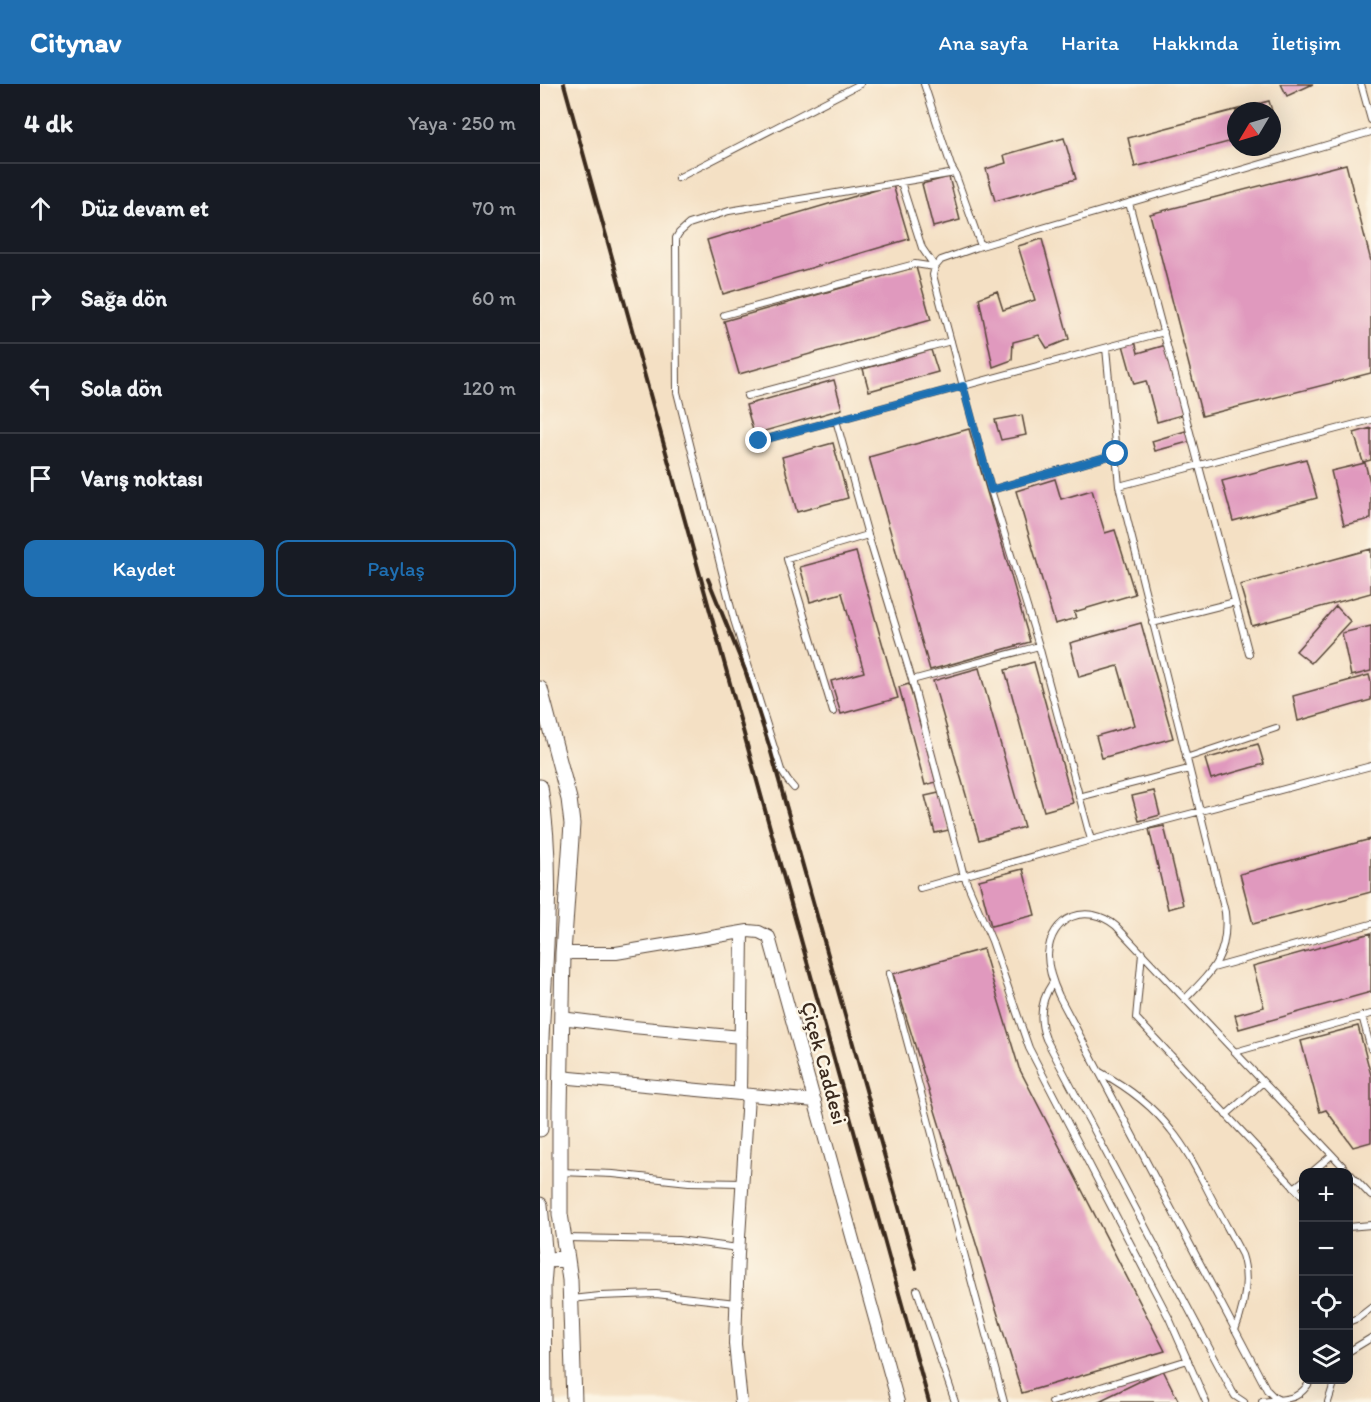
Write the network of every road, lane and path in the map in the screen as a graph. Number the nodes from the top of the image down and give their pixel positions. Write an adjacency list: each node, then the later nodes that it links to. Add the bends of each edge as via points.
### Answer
1 (860, 84): 7 (lane)
2 (924, 84): 6 (lane)
3 (1361, 84): 4 (lane)
4 (1371, 120)
5 (1371, 132): 9 (lane)
6 (955, 172): 8 (lane); 10 (lane)
7 (678, 178)
8 (901, 182): 11 (lane, via 921,248); 38 (lane, via 729,211 689,224 676,238 677,392 734,620 781,770)
9 (1129, 203): 10 (lane); 13 (lane)
10 (981, 246): 11 (lane, via 941,260)
11 (935, 267): 12 (lane, via 915,264); 14 (lane, via 933,275)
12 (724, 315)
13 (1164, 332): 15 (lane); 22 (lane)
14 (951, 341): 16 (lane); 17 (lane)
15 (1106, 348): 16 (lane); 21 (lane)
16 (963, 386): 18 (lane); 24 (lane)
17 (747, 396)
18 (836, 420): 20 (lane); 25 (lane)
19 (1371, 420): 22 (lane)
20 (759, 441)
21 (1116, 454): 23 (lane); 24 (lane)
22 (1199, 465): 23 (lane); 26 (lane)
23 (1119, 486): 27 (lane)
24 (991, 490): 28 (lane)
25 (868, 535): 30 (lane); 32 (lane, via 787,559)
26 (1235, 602): 27 (lane); 29 (lane)
27 (1152, 623): 34 (lane)
28 (1039, 646): 30 (lane); 39 (lane)
29 (1249, 654)
30 (912, 680): 42 (lane)
31 (540, 689): 46 (street, via 571,813)
32 (833, 712)
33 (1276, 728): 34 (lane)
34 (1186, 758): 36 (lane)
35 (1371, 766): 40 (lane)
36 (1189, 770): 39 (lane); 40 (lane)
37 (540, 787): 48 (street, via 549,885)
38 (794, 788)
39 (1079, 797): 41 (lane)
40 (1199, 812): 41 (lane); 49 (lane, via 1226,923 1223,949)
41 (1091, 840): 42 (lane)
42 (964, 876): 43 (lane); 90 (lane, via 992,941 1029,1048)
43 (920, 888)
44 (1371, 924): 49 (lane)
45 (742, 932): 46 (street, Çiçek Caddesi, via 616,953); 56 (street); 63 (street, Çiçek Caddesi, via 759,932 769,937)
46 (563, 953): 55 (street)
47 (1142, 953): 51 (lane, via 1103,917 1075,915 1060,925 1051,941 1048,964); 52 (lane); 64 (lane, via 1136,1018)
48 (543, 960): 65 (street)
49 (1212, 969): 52 (lane)
50 (889, 974): 99 (lane)
51 (1053, 982): 59 (lane); 102 (lane, via 1041,1013 1046,1039 1232,1391)
52 (1185, 999): 58 (lane)
53 (1371, 1014): 54 (lane)
54 (1362, 1016): 57 (lane); 58 (lane)
55 (561, 1018): 56 (street); 60 (street)
56 (741, 1037): 62 (street)
57 (1371, 1049)
58 (1235, 1052): 61 (lane)
59 (1099, 1072): 87 (lane); 87 (lane, via 1137,1096 1171,1129 1242,1255 1246,1290)
60 (560, 1077): 62 (street); 68 (street)
61 (1263, 1082): 64 (lane); 66 (lane)
62 (744, 1095): 63 (street); 69 (street)
63 (814, 1101): 97 (street, Çiçek Caddesi)
64 (1226, 1115): 71 (lane)
65 (540, 1129)
66 (1332, 1155): 67 (lane); 73 (lane)
67 (1318, 1168)
68 (560, 1172): 69 (lane); 77 (street)
69 (742, 1183): 78 (street)
70 (1299, 1184): 71 (lane)
71 (1294, 1188): 72 (lane)
72 (1299, 1193)
73 (1371, 1196)
74 (540, 1205): 80 (street)
75 (1371, 1225): 76 (lane)
76 (1353, 1227)
77 (564, 1238): 78 (lane, via 678,1240); 79 (street)
78 (738, 1248): 84 (street)
79 (567, 1259): 80 (street); 83 (street)
80 (544, 1260): 81 (street)
81 (542, 1286): 94 (street)
82 (917, 1290): 98 (lane)
83 (570, 1299): 84 (lane, via 656,1294); 95 (street)
84 (736, 1303): 96 (street, via 735,1344)
85 (1371, 1308): 86 (lane)
86 (1353, 1320)
87 (1235, 1330): 93 (lane, via 1267,1390)
88 (1371, 1338): 89 (lane)
89 (1353, 1349)
90 (1188, 1360): 100 (lane); 101 (lane)
91 (1308, 1384): 93 (lane, via 1297,1397)
92 (1334, 1384): 104 (lane)
93 (1279, 1400): 103 (lane)
94 (544, 1402)
95 (574, 1402)
96 (741, 1402)
97 (897, 1402)
98 (955, 1402)
99 (1004, 1402)
100 (1052, 1402)
101 (1206, 1402)
102 (1244, 1402)
103 (1262, 1402)
104 (1328, 1402)

